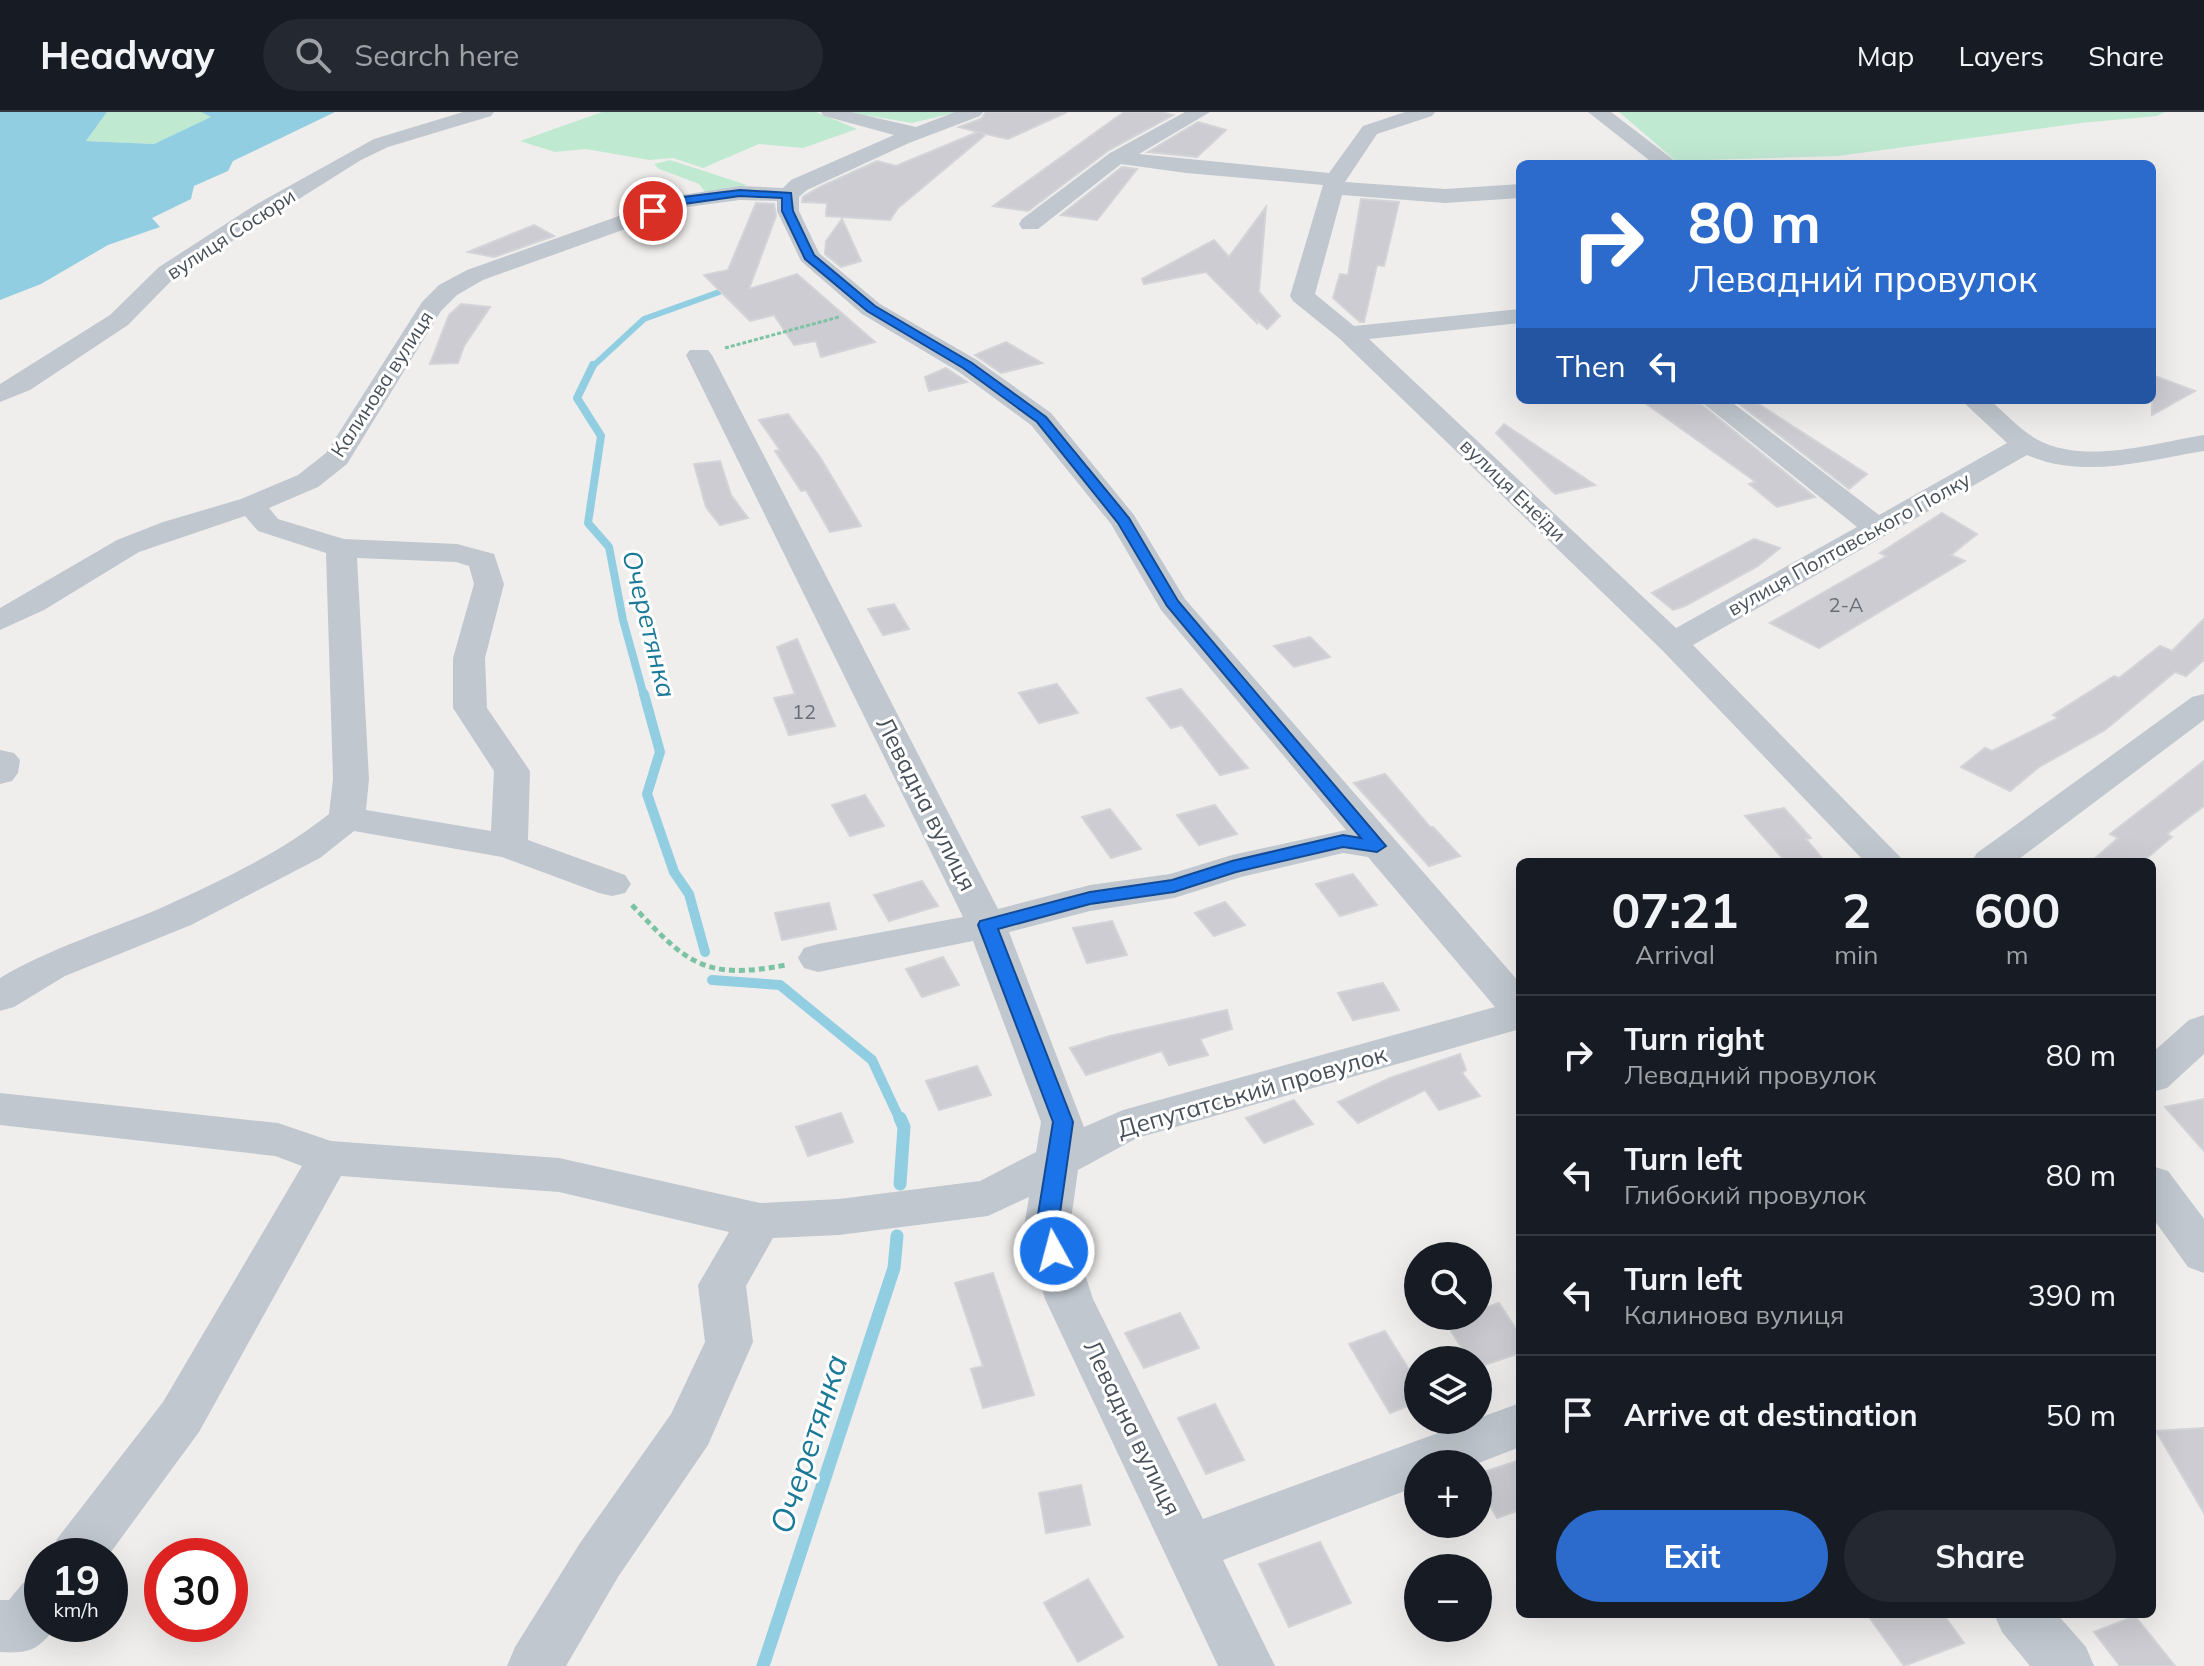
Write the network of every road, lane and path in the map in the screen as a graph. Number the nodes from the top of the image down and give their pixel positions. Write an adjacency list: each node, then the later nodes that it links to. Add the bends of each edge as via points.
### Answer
1 (484, 112): 18 (street, вулиця Сосюри, via 354,156 167,272 119,320)
2 (831, 112): 7 (street)
3 (973, 112): 7 (street)
4 (1200, 112): 8 (street)
5 (1425, 112): 10 (street, вулиця Енеїди, via 1370,130)
6 (1598, 112): 9 (street)
7 (916, 133): 12 (street, via 799,185)
8 (1117, 157): 10 (street); 13 (street)
9 (1663, 160)
10 (1334, 184): 11 (street, via 1445,196); 16 (street, вулиця Енеїди, via 1302,296)
11 (1516, 191)
12 (788, 195): 14 (street, via 788,211 809,256); 23 (street, Калинова вулиця, via 740,193 683,201 475,275 448,290 431,307 337,458 308,481)
13 (1030, 224)
14 (871, 309): 17 (path); 31 (street, via 968,366 1041,419 1124,521 1172,603)
15 (1516, 316): 16 (street)
16 (1349, 334): 27 (street, вулиця Енеїди)
17 (699, 355): 35 (street, Левадна вулиця)
18 (0, 394)
19 (1717, 404): 24 (street)
20 (1979, 404): 22 (street)
21 (2204, 443): 22 (street, via 2078,460 2053,457)
22 (2026, 444): 24 (street, вулиця Полтавського Полку)
23 (251, 505): 25 (street, via 268,525); 26 (street, Калинова вулиця, via 128,547)
24 (1877, 528): 27 (street, вулиця Полтавського Полку)
25 (341, 548): 29 (street, via 351,779); 30 (street, via 457,553 483,560 489,584 469,658 470,708 512,771)
26 (0, 620)
27 (1673, 643): 32 (street, вулиця Енеїди)
28 (2204, 704): 33 (street)
29 (347, 818): 30 (street); 37 (street, via 307,850 177,916 51,966)
30 (509, 846): 34 (street)
31 (1377, 846): 35 (street, via 1343,841 1174,886 1090,898); 38 (street)
32 (1882, 858)
33 (1995, 858)
34 (612, 884): 36 (path, via 676,951 706,966 767,969)
35 (987, 925): 36 (street); 44 (street, Левадна вулиця, via 1063,1122)
36 (818, 958)
37 (0, 997)
38 (1516, 1007)
39 (1516, 1013): 44 (street, Депутатський провулок, via 1123,1126)
40 (2204, 1030): 41 (street)
41 (2156, 1073)
42 (0, 1109): 43 (street, Депутатський провулок, via 278,1140)
43 (329, 1158): 46 (street, Депутатський провулок, via 559,1175); 49 (street, via 181,1417)
44 (1057, 1161): 46 (street, Депутатський провулок, via 988,1198); 50 (street, Левадна вулиця, via 1047,1227 1069,1299)
45 (2156, 1188): 47 (street)
46 (760, 1221): 54 (street, via 722,1285 729,1342 690,1429 599,1560)
47 (2199, 1239)
48 (1516, 1426): 50 (street)
49 (90, 1538)
50 (1190, 1548): 55 (street, Левадна вулиця)
51 (2024, 1618): 56 (street)
52 (24, 1624): 53 (street)
53 (0, 1626)
54 (535, 1666)
55 (1247, 1666)
56 (2066, 1666)

